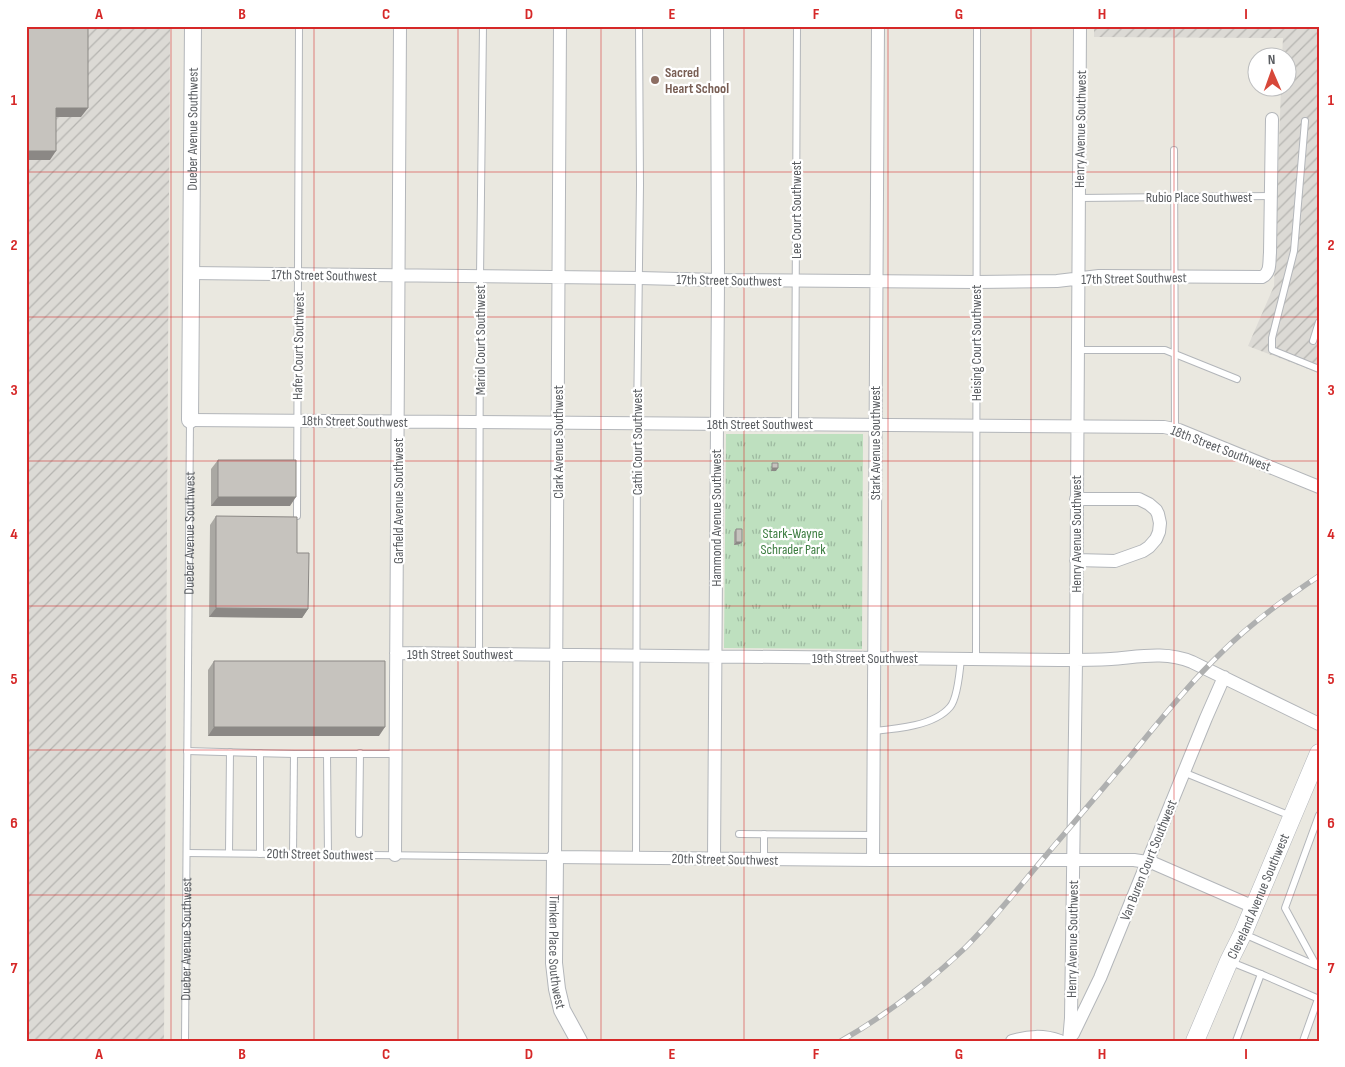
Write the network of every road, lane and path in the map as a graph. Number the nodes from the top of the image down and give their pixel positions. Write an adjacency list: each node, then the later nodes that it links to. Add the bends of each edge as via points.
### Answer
1 (192, 26): 18 (street, Dueber Avenue Southwest)
2 (299, 26): 19 (lane, Hafer Court Southwest)
3 (400, 26): 20 (street, Garfield Avenue Southwest)
4 (483, 26): 21 (lane, Mariol Court Southwest)
5 (560, 26): 22 (street, Clark Avenue Southwest)
6 (639, 26): 24 (lane, Cathi Court Southwest)
7 (717, 26): 26 (street, Hammond Avenue Southwest)
8 (797, 26): 27 (lane, Lee Court Southwest)
9 (878, 26): 28 (street, Stark Avenue Southwest)
10 (977, 26): 29 (lane, Heising Court Southwest)
11 (1080, 26): 17 (street, Henry Avenue Southwest)
12 (1272, 118): 15 (street, Rubio Place Southwest)
13 (1305, 121): 34 (lane, via 1294,251 1272,338 1272,350)
14 (1174, 150): 16 (lane)
15 (1271, 196): 16 (lane, Rubio Place Southwest); 23 (street, 17th Street Southwest, via 1270,253 1266,275)
16 (1175, 197): 17 (lane, Rubio Place Southwest); 23 (lane)
17 (1079, 198): 25 (street, Henry Avenue Southwest)
18 (191, 273): 19 (street, 17th Street Southwest); 36 (street, Dueber Avenue Southwest)
19 (299, 274): 20 (street, 17th Street Southwest); 37 (lane, Hafer Court Southwest)
20 (399, 276): 21 (street, 17th Street Southwest); 38 (street, Garfield Avenue Southwest)
21 (480, 277): 22 (street, 17th Street Southwest); 39 (lane, Mariol Court Southwest)
22 (558, 277): 24 (street, 17th Street Southwest); 40 (street, Clark Avenue Southwest)
23 (1175, 277): 25 (street, 17th Street Southwest); 33 (lane)
24 (638, 278): 26 (street, 17th Street Southwest); 41 (lane, Cathi Court Southwest)
25 (1078, 278): 29 (street, 17th Street Southwest); 32 (street, Henry Avenue Southwest)
26 (718, 280): 27 (street, 17th Street Southwest); 42 (street, Hammond Avenue Southwest)
27 (796, 281): 28 (street, 17th Street Southwest); 43 (lane, Lee Court Southwest)
28 (876, 281): 29 (street, 17th Street Southwest); 44 (street, Stark Avenue Southwest)
29 (976, 282): 45 (lane, Heising Court Southwest)
30 (1319, 322): 31 (lane)
31 (1312, 341)
32 (1077, 350): 33 (lane, via 1166,350); 46 (street, Henry Avenue Southwest)
33 (1175, 354): 35 (lane); 47 (lane)
34 (1319, 369)
35 (1237, 379)
36 (190, 420): 37 (street, 18th Street Southwest); 64 (lane, Dueber Avenue Southwest)
37 (297, 420): 38 (street, 18th Street Southwest); 50 (lane, Hafer Court Southwest)
38 (398, 421): 39 (street, 18th Street Southwest); 52 (street, Garfield Avenue Southwest)
39 (480, 422): 40 (street, 18th Street Southwest); 53 (lane, Mariol Court Southwest)
40 (558, 423): 41 (street, 18th Street Southwest); 54 (street, Clark Avenue Southwest)
41 (637, 423): 42 (street, 18th Street Southwest); 55 (lane, Cathi Court Southwest)
42 (716, 424): 43 (street, 18th Street Southwest); 56 (street, Hammond Avenue Southwest)
43 (795, 424): 44 (street, 18th Street Southwest)
44 (875, 424): 45 (street, 18th Street Southwest); 57 (street, Stark Avenue Southwest)
45 (976, 425): 46 (street, 18th Street Southwest); 59 (lane, Heising Court Southwest)
46 (1077, 426): 47 (street, 18th Street Southwest); 49 (street, Henry Avenue Southwest)
47 (1175, 428): 48 (street, 18th Street Southwest)
48 (1319, 487)
49 (1076, 499): 51 (street, Henry Avenue Southwest); 51 (street, via 1139,500 1156,510 1160,524 1153,543 1143,551 1115,561)
50 (297, 516)
51 (1076, 560): 60 (street, Henry Avenue Southwest)
52 (396, 653): 53 (street, 19th Street Southwest); 71 (street, Garfield Avenue Southwest)
53 (479, 654): 54 (street, 19th Street Southwest)
54 (557, 655): 55 (street, 19th Street Southwest); 85 (street, Clark Avenue Southwest)
55 (636, 656): 56 (street, 19th Street Southwest); 86 (lane, Cathi Court Southwest)
56 (715, 657): 57 (street, 19th Street Southwest); 87 (street, Hammond Avenue Southwest)
57 (874, 658): 58 (street, 19th Street Southwest); 63 (street, Stark Avenue Southwest)
58 (961, 658): 59 (street, 19th Street Southwest); 63 (lane, via 951,706 938,717 893,730)
59 (976, 659): 60 (street, 19th Street Southwest)
60 (1076, 660): 61 (street, 19th Street Southwest, via 1171,656); 90 (street, Henry Avenue Southwest)
61 (1224, 677): 62 (street, 19th Street Southwest); 72 (street, Van Buren Court Southwest)
62 (1319, 724)
63 (873, 731): 78 (street, Stark Avenue Southwest)
64 (187, 751): 65 (lane); 79 (lane, Dueber Avenue Southwest)
65 (230, 752): 67 (lane); 80 (lane)
66 (1319, 752): 73 (main road, Cleveland Avenue Southwest)
67 (260, 753): 69 (lane); 81 (lane)
68 (360, 753): 70 (lane); 71 (lane); 75 (lane)
69 (294, 754): 70 (lane); 82 (lane)
70 (327, 754): 83 (lane)
71 (396, 754): 84 (street, Garfield Avenue Southwest)
72 (1183, 772): 73 (lane); 91 (street, Van Buren Court Southwest)
73 (1292, 816): 92 (main road, Cleveland Avenue Southwest)
74 (1319, 816): 95 (lane, via 1285,908)
75 (359, 834)
76 (739, 834): 77 (lane)
77 (764, 834): 78 (lane); 88 (lane)
78 (873, 835): 89 (street, Stark Avenue Southwest)
79 (186, 853): 80 (lane, 20th Street Southwest); 98 (lane, Dueber Avenue Southwest)
80 (229, 853): 81 (lane, 20th Street Southwest)
81 (260, 854): 82 (lane, 20th Street Southwest)
82 (293, 854): 83 (lane, 20th Street Southwest)
83 (328, 855): 84 (lane, 20th Street Southwest)
84 (395, 855): 85 (lane, 20th Street Southwest)
85 (556, 857): 86 (street, 20th Street Southwest); 99 (street, Timken Place Southwest, via 554,963 557,989 562,1010)
86 (636, 858): 87 (street, 20th Street Southwest)
87 (714, 859): 88 (street, 20th Street Southwest)
88 (764, 859): 89 (street, 20th Street Southwest)
89 (872, 860): 90 (street, 20th Street Southwest)
90 (1073, 860): 91 (street, 20th Street Southwest); 102 (street, Henry Avenue Southwest)
91 (1147, 862): 92 (street, 20th Street Southwest); 102 (street, Van Buren Court Southwest, via 1100,978)
92 (1254, 907): 93 (main road, Cleveland Avenue Southwest)
93 (1243, 933): 94 (main road, Cleveland Avenue Southwest); 95 (lane)
94 (1229, 961): 96 (lane); 103 (main road, Cleveland Avenue Southwest)
95 (1317, 966)
96 (1261, 974): 97 (lane); 104 (lane)
97 (1319, 999): 105 (lane)
98 (185, 1041)
99 (579, 1041)
100 (1012, 1041): 101 (street, via 1036,1036)
101 (1060, 1041)
102 (1069, 1041)
103 (1195, 1041)
104 (1236, 1041)
105 (1303, 1041)

